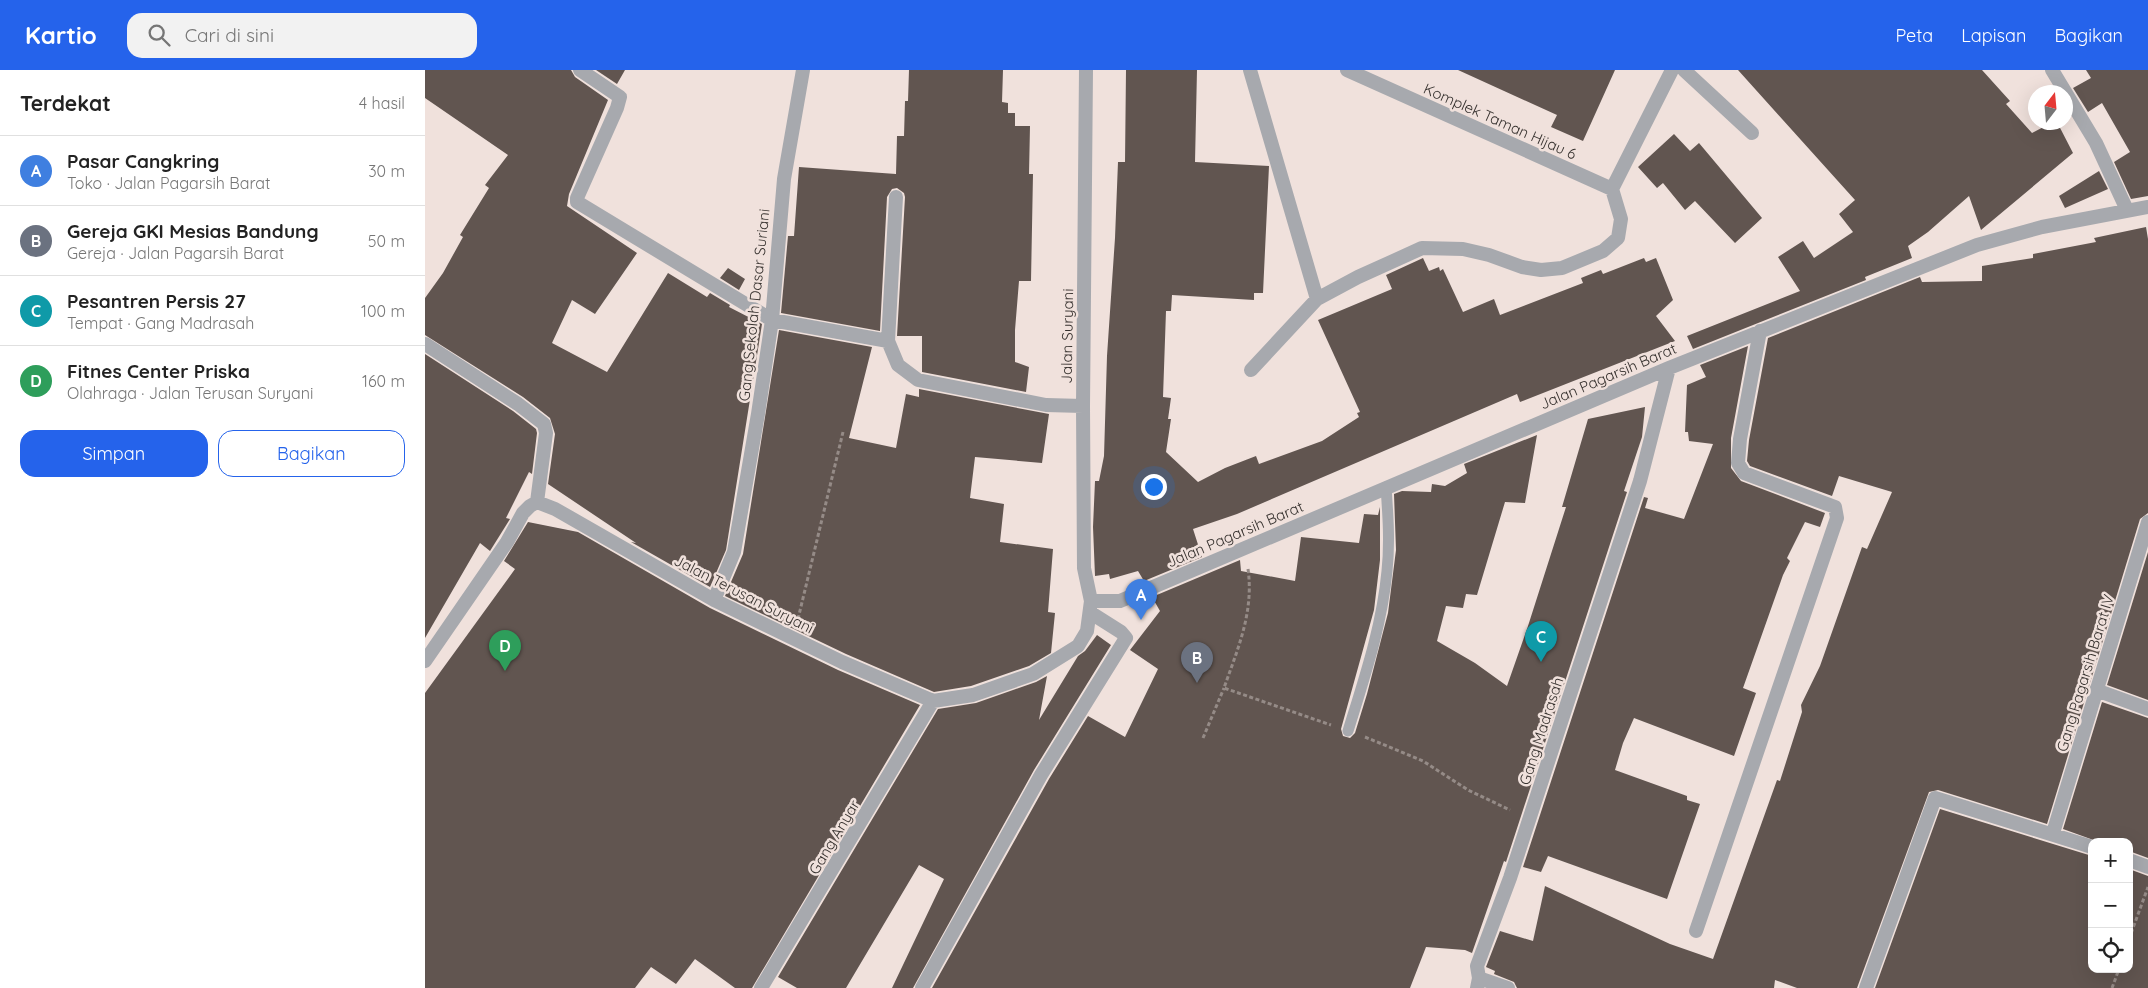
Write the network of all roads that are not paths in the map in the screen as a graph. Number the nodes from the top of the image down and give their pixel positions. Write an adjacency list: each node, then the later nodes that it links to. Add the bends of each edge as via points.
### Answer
1 (580, 70): 15 (street, via 620,97 577,202)
2 (803, 70): 15 (street, Gang Sekolah Dasar Suriani, via 784,179)
3 (1087, 70): 21 (street, Jalan Suryani)
4 (1250, 70): 14 (street)
5 (1347, 70): 10 (street, Komplek Taman Hijau 6)
6 (1673, 70): 10 (street)
7 (1683, 70): 9 (street)
8 (2053, 70): 13 (street, via 2096,143)
9 (1752, 132)
10 (1613, 189): 14 (street, via 1621,219 1618,238 1603,251 1561,268 1541,270 1522,267 1489,254 1463,249 1422,248)
11 (896, 197): 17 (street)
12 (2148, 207): 13 (street, Jalan Pagarsih Barat)
13 (2127, 210): 16 (street, Jalan Pagarsih Barat, via 2042,227 1977,245)
14 (1317, 299): 20 (street)
15 (772, 320): 17 (street); 25 (street, Gang Sekolah Dasar Suriani, via 734,552)
16 (1761, 331): 19 (street, Jalan Pagarsih Barat); 36 (street, via 1740,440 1740,469 1835,507 1837,518)
17 (888, 341): 21 (street, via 898,365 918,380 1046,405)
18 (425, 344): 23 (street, via 544,424 546,433)
19 (1669, 368): 22 (street, Jalan Pagarsih Barat); 37 (street, Gang Madrasah, via 1640,481 1510,878 1477,966)
20 (1251, 370)
21 (1083, 406): 26 (street, Jalan Suryani, via 1084,568)
22 (1386, 487): 26 (street, Jalan Pagarsih Barat, via 1120,601); 31 (lane, via 1389,521 1387,573 1376,633)
23 (537, 502): 25 (street, Jalan Terusan Suryani, via 555,509); 27 (street, via 523,514 501,552)
24 (2148, 522): 28 (street, Gang Pagarsih Barat IV)
25 (714, 600): 29 (street, Jalan Terusan Suryani)
26 (1091, 607): 29 (street, via 1084,638 1078,646 1033,674 973,695); 39 (street, via 1126,638 1041,775)
27 (425, 661)
28 (2096, 690): 30 (street); 32 (street, Gang Pagarsih Barat IV)
29 (933, 701): 38 (street, Gang Anyar)
30 (2148, 709)
31 (1348, 731)
32 (2053, 833): 33 (street); 41 (street, via 1935,798)
33 (2088, 846)
34 (2133, 861): 35 (street)
35 (2148, 867)
36 (1696, 931)
37 (1478, 983): 40 (street)
38 (761, 988)
39 (922, 988)
40 (1508, 988)
41 (1866, 988)

